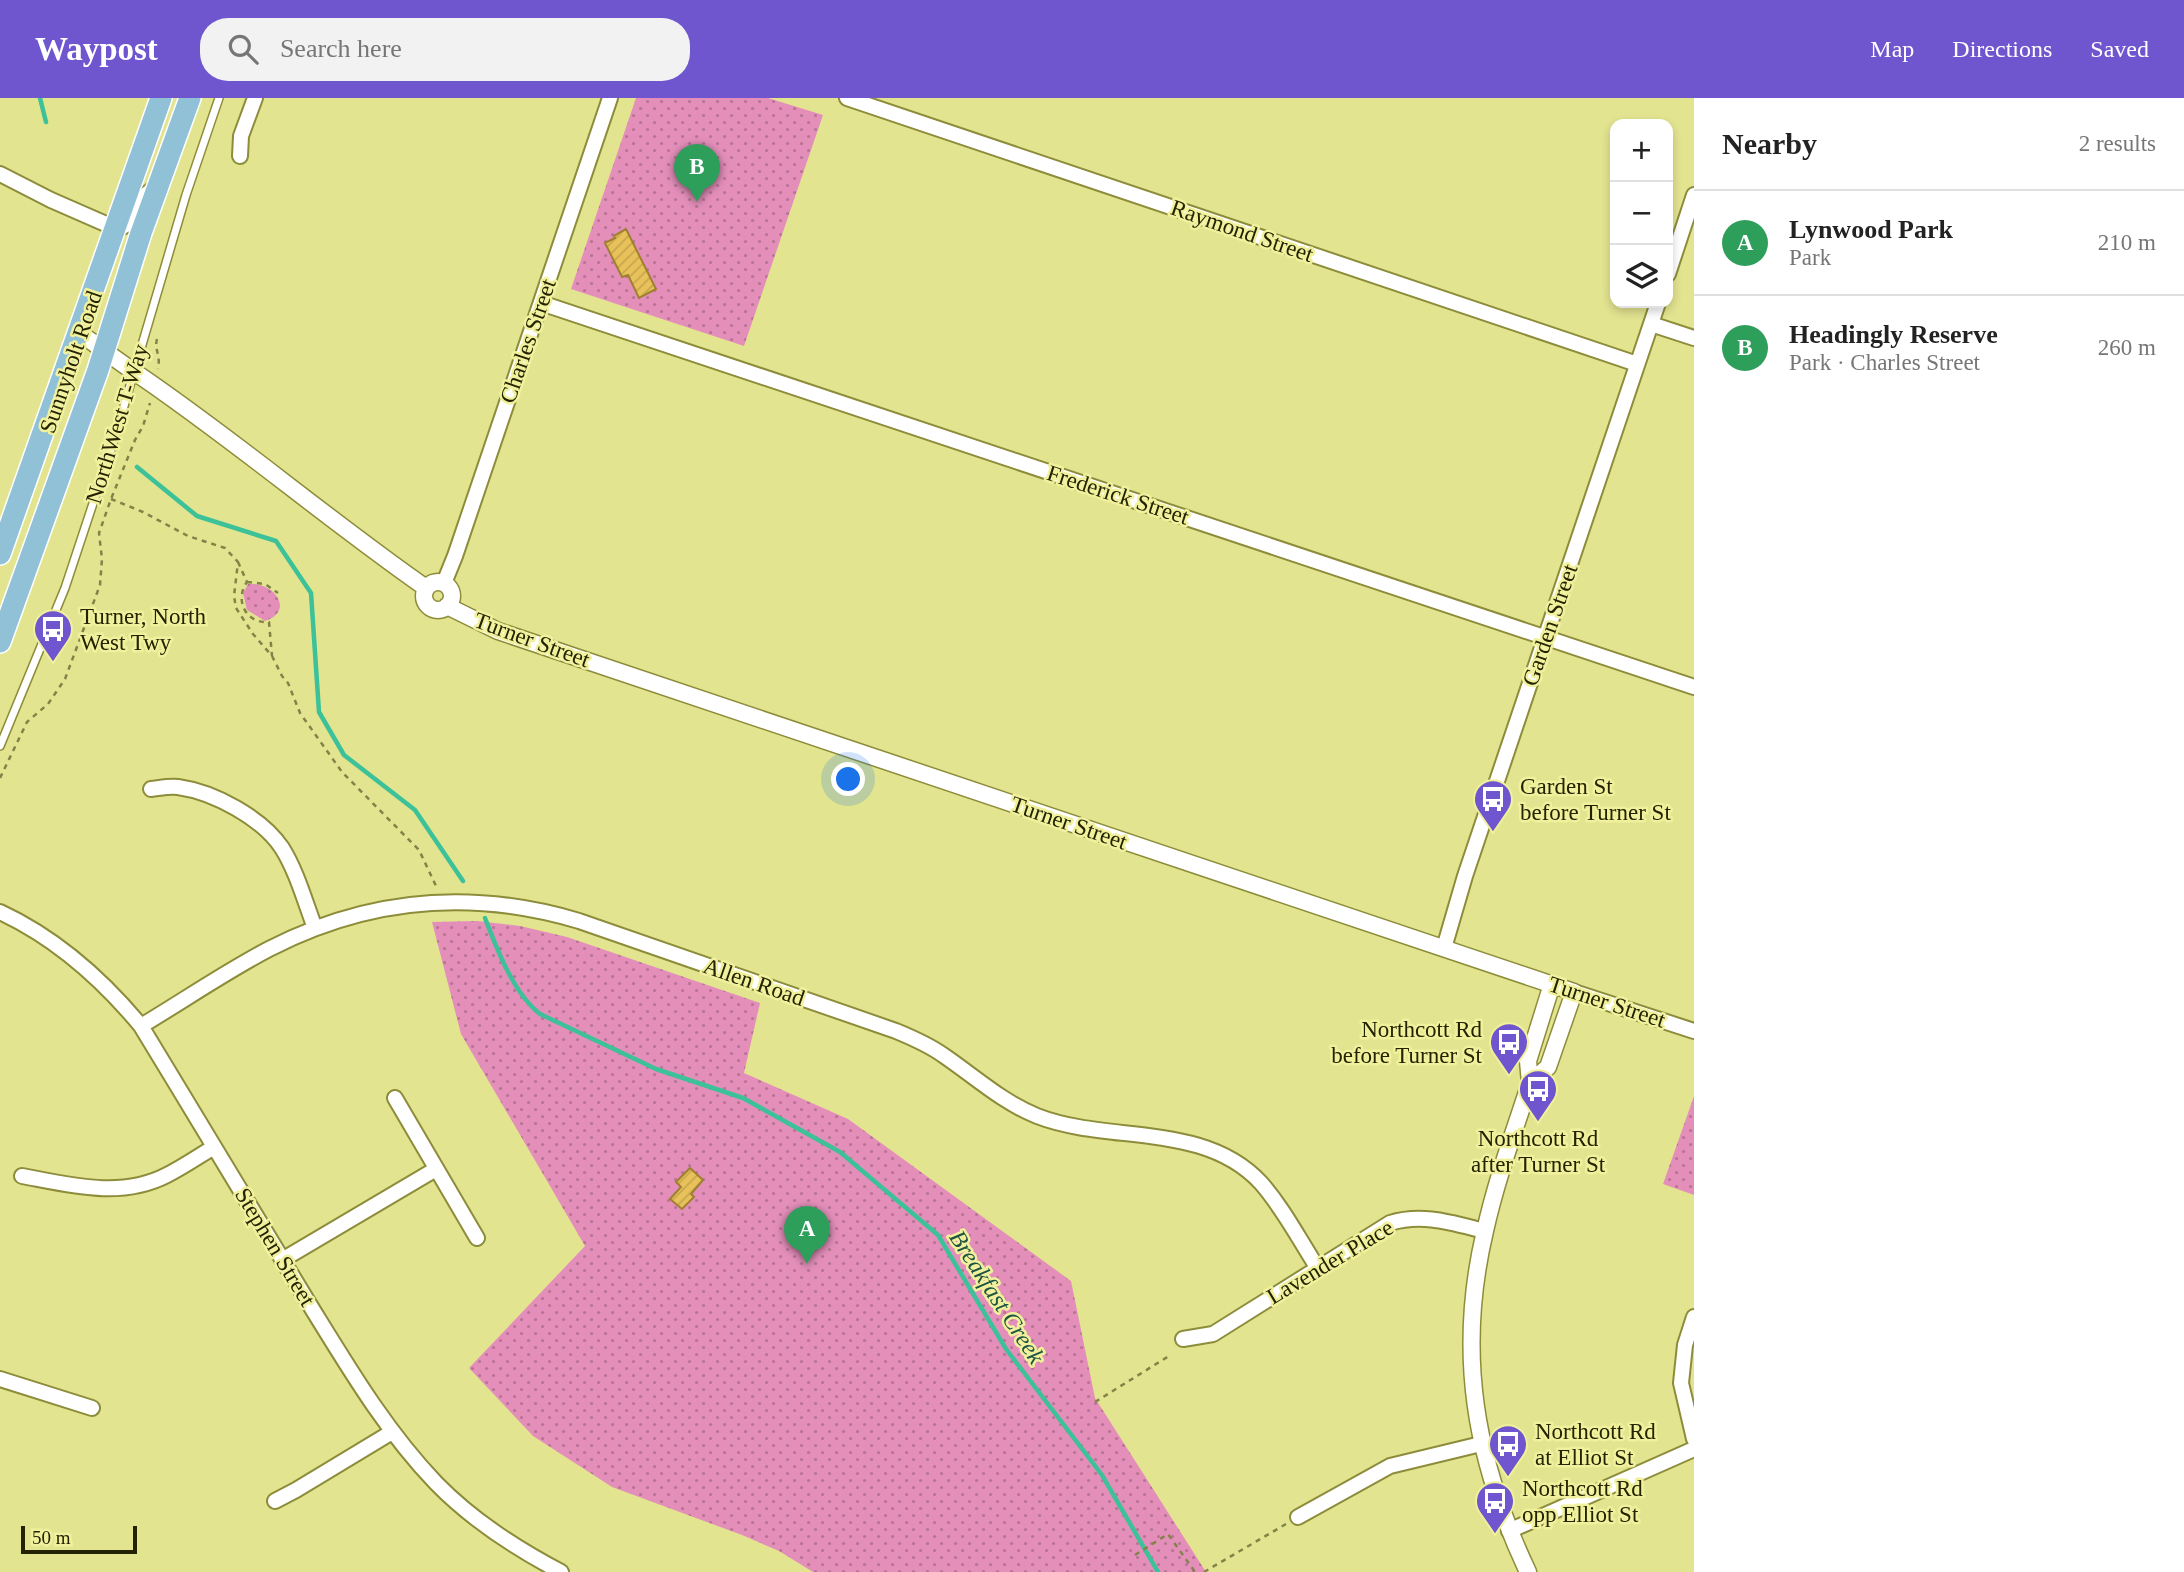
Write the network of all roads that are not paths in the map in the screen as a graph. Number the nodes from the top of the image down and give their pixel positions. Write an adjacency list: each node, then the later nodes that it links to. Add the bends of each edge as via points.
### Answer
1 (161, 98): 11 (main road, Sunnyholt Road)
2 (190, 98): 9 (main road, Sunnyholt Road)
3 (219, 98): 20 (lane, NorthWest T-Way)
4 (255, 98): 7 (street, via 241,136)
5 (610, 98): 13 (street, Charles Street)
6 (847, 98): 19 (street, Raymond Street)
7 (240, 156)
8 (0, 174): 11 (street)
9 (159, 183): 11 (street, via 138,202 130,223); 18 (main road, Sunnyholt Road)
10 (1694, 195): 12 (street)
11 (115, 228): 16 (main road, Sunnyholt Road)
12 (1673, 259)
13 (541, 303): 22 (street, Charles Street); 25 (street, Frederick Street)
14 (1656, 308): 15 (street, Garden Street)
15 (1651, 324): 17 (street); 19 (street, Garden Street)
16 (79, 333): 18 (street); 21 (main road, Sunnyholt Road)
17 (1694, 338)
18 (105, 350): 20 (street); 26 (main road, Sunnyholt Road)
19 (1637, 364): 25 (street, Garden Street)
20 (133, 371): 23 (street); 28 (lane, NorthWest T-Way, via 65,588)
21 (0, 554)
22 (444, 583): 23 (street); 24 (street, via 452,594)
23 (426, 588): 24 (street, via 427,604 439,610)
24 (447, 607): 32 (street, Turner Street, via 511,636)
25 (1546, 638): 27 (street, Frederick Street); 32 (street, Garden Street)
26 (0, 642)
27 (1694, 687)
28 (0, 746)
29 (152, 789): 31 (street, via 190,790 225,802 265,827 291,864)
30 (0, 912): 35 (street, Stephen Street, via 86,968)
31 (315, 928): 35 (street, Allen Road, via 268,950); 45 (street, Allen Road, via 388,907 446,902 514,906 579,922 908,1036 944,1055 1013,1105 1048,1120 1210,1149 1245,1168 1261,1183)
32 (1444, 948): 33 (street, Turner Street)
33 (1552, 984): 34 (street, Turner Street); 37 (street, via 1528,1060)
34 (1574, 992): 36 (street, Turner Street); 37 (street, via 1548,1067)
35 (141, 1026): 39 (street, Stephen Street)
36 (1694, 1031)
37 (1530, 1083): 42 (street)
38 (395, 1098): 40 (street)
39 (214, 1147): 41 (street, via 166,1175 138,1185 97,1189); 44 (street, Stephen Street)
40 (436, 1169): 43 (street); 44 (street)
41 (22, 1176)
42 (1485, 1231): 45 (street, Lavender Place, via 1424,1217 1401,1220); 52 (street, via 1471,1326)
43 (477, 1238)
44 (282, 1260): 50 (street, Stephen Street)
45 (1317, 1267): 47 (street, Lavender Place, via 1213,1334)
46 (1694, 1317): 51 (street, via 1681,1383)
47 (1183, 1339)
48 (0, 1379): 49 (street)
49 (92, 1408)
50 (392, 1432): 54 (street); 57 (street, Stephen Street, via 439,1486 499,1535)
51 (1694, 1439)
52 (1481, 1444): 55 (street, via 1390,1466); 56 (street)
53 (1694, 1449): 56 (street)
54 (275, 1501)
55 (1298, 1517)
56 (1509, 1531): 58 (street)
57 (561, 1572)
58 (1528, 1572)

